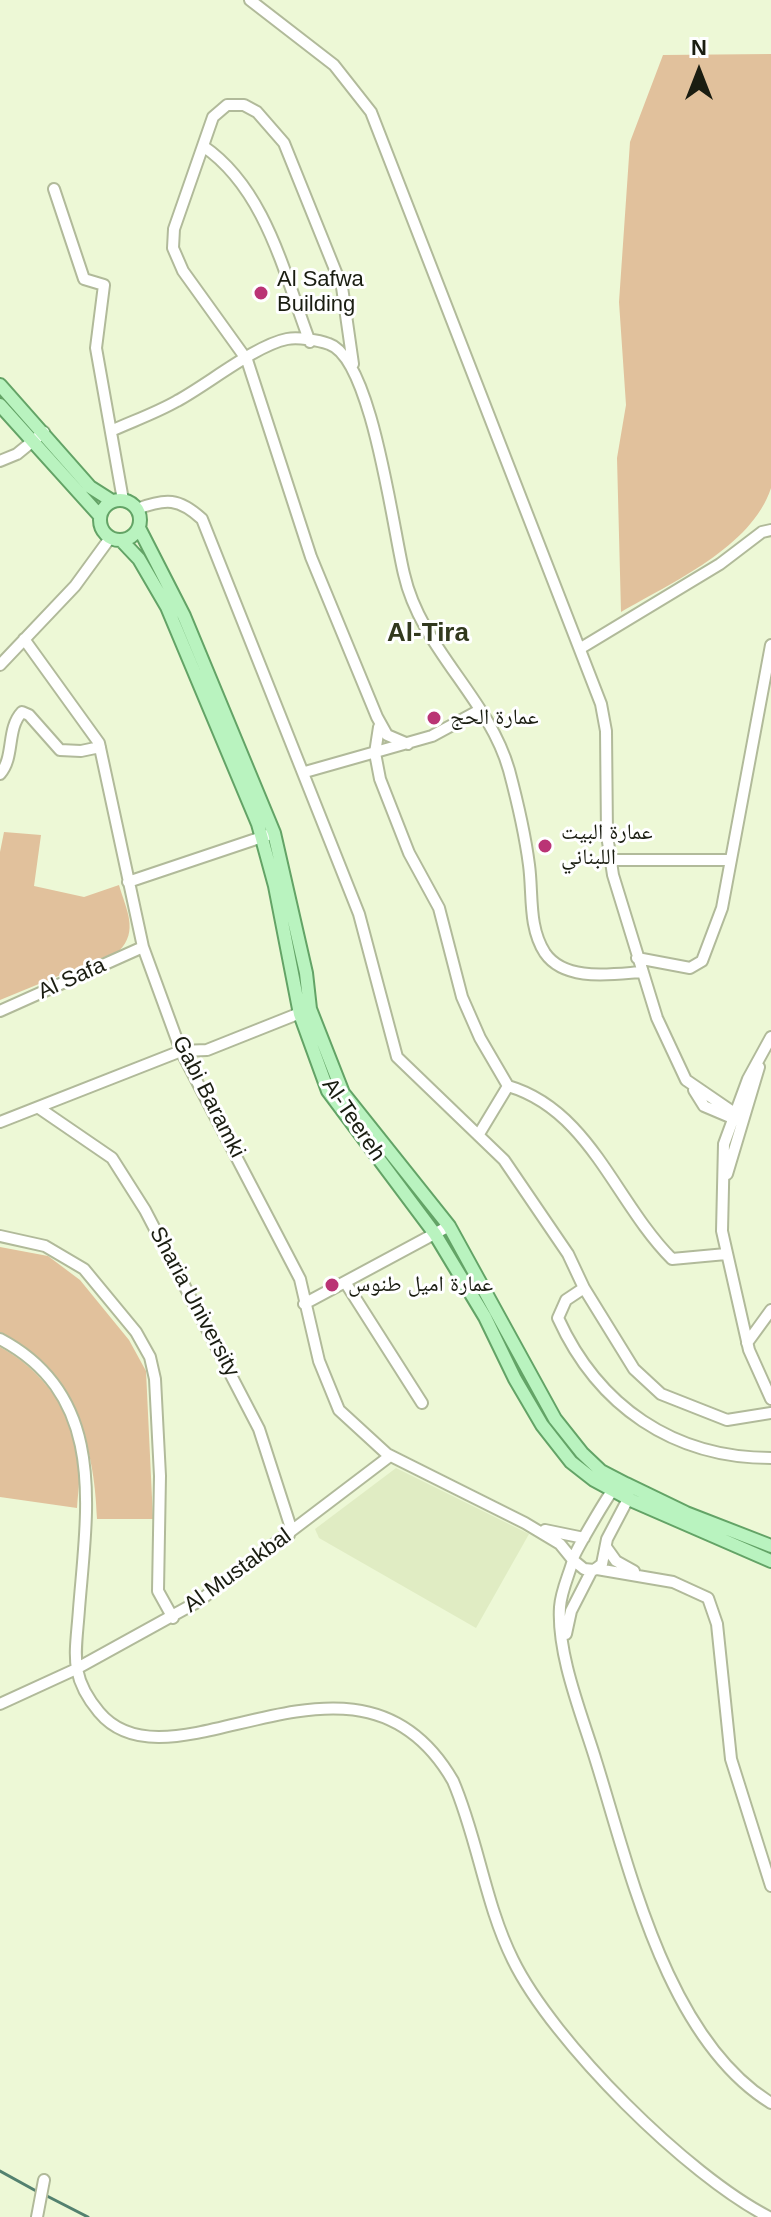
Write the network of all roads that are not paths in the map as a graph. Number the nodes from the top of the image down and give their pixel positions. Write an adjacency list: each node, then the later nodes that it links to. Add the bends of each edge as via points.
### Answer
1 (250, 0): 21 (street, via 334,65 371,112)
2 (203, 146): 4 (street, via 249,190); 5 (street, via 174,229 173,248 183,271); 6 (street, via 219,109 236,103 257,112 284,143 342,287)
3 (54, 189): 9 (street, via 84,279 104,285 96,348)
4 (310, 342): 5 (street, via 288,339); 6 (street, via 331,344)
5 (247, 360): 9 (street, via 175,403); 24 (street, via 311,557)
6 (353, 364): 23 (street, via 382,462 414,610)
7 (0, 385): 10 (main road)
8 (0, 405): 11 (main road)
9 (111, 431): 13 (street)
10 (44, 432): 11 (street); 13 (main road, via 90,487)
11 (33, 441): 12 (street); 15 (main road)
12 (0, 461)
13 (118, 500): 14 (main road); 15 (main road)
14 (137, 509): 16 (main road); 28 (street, via 170,500 184,503 202,519)
15 (100, 516): 18 (main road, via 101,528)
16 (139, 528): 18 (main road, via 135,535); 30 (main road, Al-Teereh, via 184,616)
17 (771, 530): 21 (street)
18 (116, 539): 19 (street); 30 (main road, Al-Teereh, via 139,559 167,607)
19 (24, 639): 22 (street); 26 (street)
20 (771, 645): 32 (street)
21 (581, 648): 31 (street, via 606,731)
22 (0, 665)
23 (480, 710): 25 (street, via 452,728); 36 (street, via 509,770 529,865 533,920 546,954 567,970 583,973)
24 (377, 717): 25 (street, via 387,735); 27 (street, via 381,734)
25 (408, 744): 27 (street)
26 (100, 747): 29 (street, via 60,750 22,712); 33 (street, Gabi Baramki)
27 (375, 753): 28 (street); 42 (street, via 409,853 439,908 462,997)
28 (305, 772): 50 (street, via 359,914 397,1057)
29 (0, 774)
30 (268, 836): 33 (street); 38 (main road, Al-Teereh, via 306,973)
31 (610, 860): 32 (street); 35 (street)
32 (730, 860): 35 (street, via 722,908 702,961 690,968)
33 (128, 882): 34 (street, Gabi Baramki)
34 (143, 947): 37 (street, Al Safa); 40 (street, Gabi Baramki)
35 (637, 958): 36 (street)
36 (642, 972): 43 (street, via 663,1030)
37 (0, 1011)
38 (305, 1011): 40 (street, via 207,1050); 53 (main road, Al-Teereh, via 343,1093); 54 (main road, Al-Teereh, via 328,1091)
39 (771, 1037): 41 (street)
40 (181, 1051): 47 (street); 59 (street, Gabi Baramki, via 300,1279)
41 (759, 1065): 44 (street); 48 (street)
42 (508, 1086): 50 (street); 56 (street, via 536,1094 564,1115 649,1236 672,1259)
43 (693, 1088): 45 (street); 46 (street)
44 (744, 1091): 45 (street, via 734,1100); 48 (street)
45 (715, 1101): 48 (street)
46 (704, 1106): 48 (street); 51 (street, via 718,1123)
47 (39, 1108): 49 (street); 72 (street, Sharia University, via 112,1158 145,1210 259,1429)
48 (737, 1117): 51 (street); 52 (street)
49 (0, 1122)
50 (479, 1134): 58 (street, via 520,1183 568,1254)
51 (724, 1144): 52 (street)
52 (724, 1191): 56 (street)
53 (449, 1226): 54 (street); 68 (main road, Al-Teereh, via 555,1419 601,1471)
54 (435, 1234): 57 (street); 69 (main road, Al-Teereh, via 549,1434 571,1462)
55 (0, 1236): 80 (street, via 45,1246 84,1269 150,1357 159,1462 158,1591)
56 (726, 1254): 62 (street)
57 (345, 1282): 59 (street); 64 (street)
58 (584, 1288): 65 (street, via 634,1369 661,1394 727,1420); 67 (street, via 566,1300 558,1318 574,1349 628,1414 695,1446)
59 (304, 1304): 66 (street, Gabi Baramki, via 339,1410)
60 (771, 1310): 62 (street)
61 (0, 1339): 82 (street, via 51,1382 81,1436 87,1487)
62 (747, 1343): 63 (street)
63 (771, 1399)
64 (422, 1403)
65 (771, 1413)
66 (390, 1456): 71 (street, Gabi Baramki); 72 (street, Al Mustakbal)
67 (771, 1458)
68 (626, 1484): 69 (street); 70 (street); 74 (main road, Al-Teereh)
69 (612, 1490): 70 (main road, Al-Teereh); 73 (street)
70 (628, 1499): 75 (street); 77 (main road, Al-Teereh)
71 (525, 1523): 73 (street); 76 (street, via 560,1544)
72 (289, 1535): 80 (street, Al Mustakbal)
73 (585, 1538): 76 (street)
74 (771, 1546)
75 (606, 1547): 78 (street); 79 (street, via 616,1561)
76 (573, 1560): 78 (street); 81 (street, via 560,1607)
77 (771, 1561)
78 (594, 1569): 79 (street); 81 (street, via 571,1611)
79 (643, 1575): 84 (street, via 694,1588 713,1608 731,1759)
80 (173, 1618): 82 (street, Al Mustakbal)
81 (565, 1640): 85 (street, via 567,1665 636,1895 661,1959 714,2048)
82 (74, 1670): 83 (street, Al Mustakbal); 88 (street, via 98,1711 133,1736 182,1734 313,1709 368,1713 409,1726 453,1781 500,1931 525,1982 602,2080 690,2163)
83 (0, 1704)
84 (771, 1886)
85 (771, 2103)
86 (44, 2180): 87 (street)
87 (37, 2217)
88 (769, 2217)

